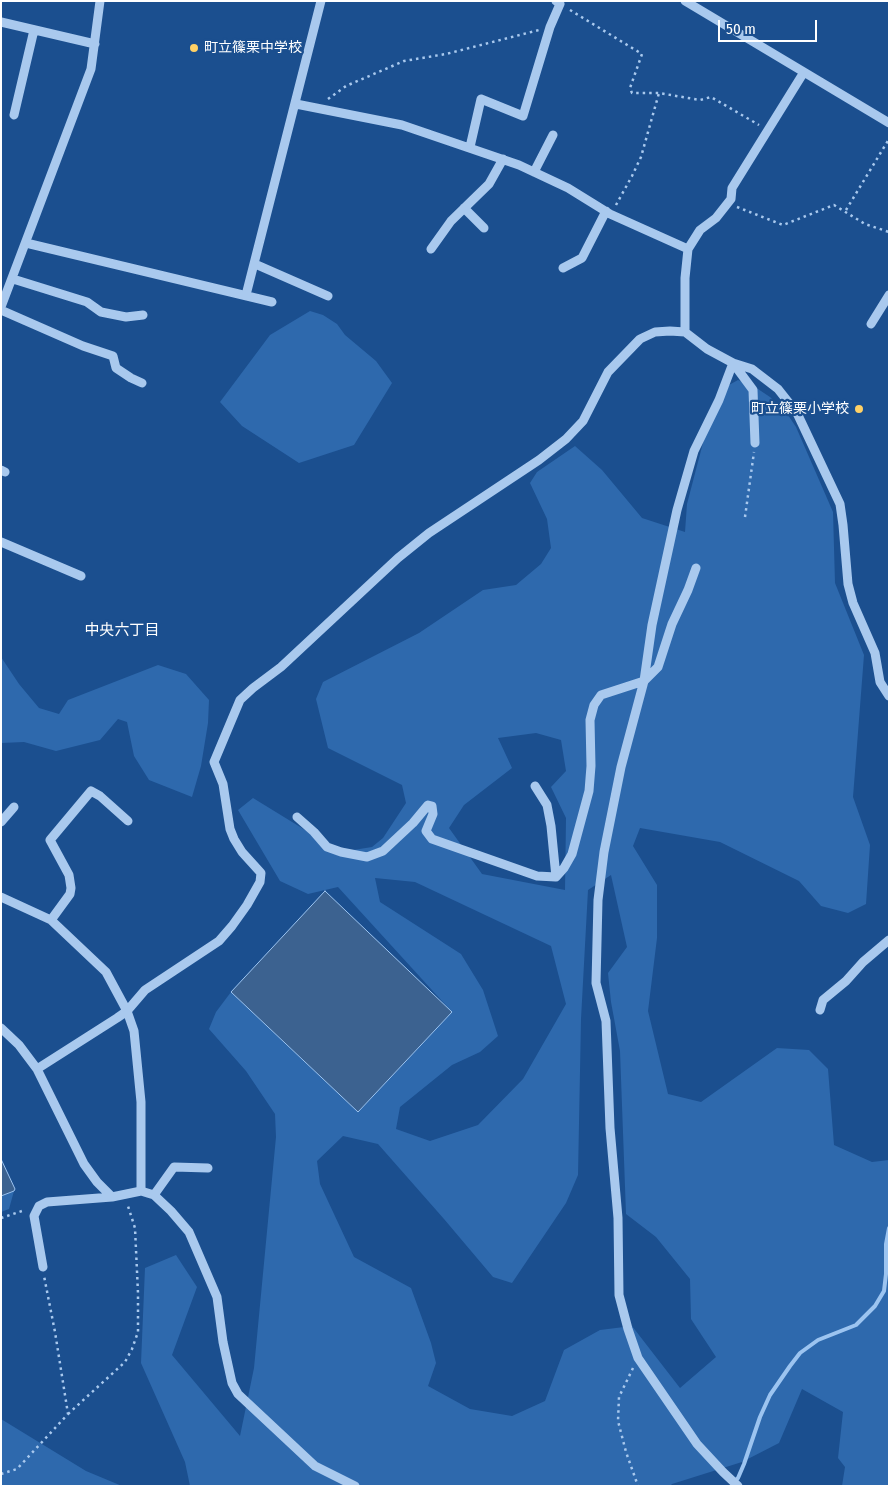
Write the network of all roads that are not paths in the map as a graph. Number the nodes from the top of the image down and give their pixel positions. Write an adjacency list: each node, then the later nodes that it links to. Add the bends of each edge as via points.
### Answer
1 (100, 1): 7 (street)
2 (321, 1): 9 (street)
3 (685, 1): 8 (street)
4 (558, 2): 13 (street, via 523,116 481,99)
5 (1, 22): 6 (street)
6 (34, 30): 7 (street); 10 (street)
7 (95, 44): 19 (street, via 91,69)
8 (804, 72): 11 (street); 21 (street, via 732,188 731,199 716,218 700,230)
9 (296, 104): 13 (street, via 402,125); 22 (street)
10 (14, 114)
11 (889, 123)
12 (553, 134): 15 (street)
13 (470, 147): 14 (street)
14 (503, 159): 15 (street); 16 (street, via 489,184)
15 (534, 172): 17 (street)
16 (464, 208): 18 (street); 20 (street)
17 (608, 213): 21 (street); 23 (street, via 582,258)
18 (484, 228)
19 (26, 244): 24 (street); 25 (street)
20 (431, 249)
21 (688, 249): 32 (street)
22 (254, 264): 25 (street); 27 (street)
23 (563, 268)
24 (13, 279): 29 (street); 30 (street, via 87,302 101,312 126,317)
25 (246, 295): 28 (street)
26 (889, 295): 31 (street)
27 (328, 296)
28 (272, 302)
29 (1, 309): 34 (street, via 113,356 116,368)
30 (143, 315)
31 (871, 324)
32 (685, 332): 33 (street); 51 (street, via 655,332 640,339 608,372 583,421 566,439 429,533 240,700 214,762 223,784 230,829 242,852 261,873 260,882 219,941 145,990)
33 (733, 363): 35 (street, via 753,390); 39 (street, via 694,451 682,493 652,625); 40 (street, via 752,369 778,389 797,413 816,451 840,504 853,603 875,653 880,682)
34 (142, 383)
35 (756, 443)
36 (1, 542): 38 (street)
37 (696, 568): 39 (street, via 658,667)
38 (81, 576)
39 (644, 681): 46 (street, via 601,694 594,705 590,720 589,791 572,854); 60 (street, via 621,767 598,900 596,983 606,1020 610,1128 618,1218 619,1295 638,1358 697,1444)
40 (889, 696)
41 (535, 786): 46 (street, via 547,805)
42 (14, 806): 44 (street)
43 (297, 817): 46 (street, via 327,846 367,857 383,851 428,804 432,806 433,814 426,831 432,839 537,876)
44 (1, 822)
45 (128, 822): 48 (street, via 92,791 50,840 69,874 72,888)
46 (556, 877)
47 (1, 897): 48 (street)
48 (51, 920): 51 (street, via 106,972)
49 (889, 940): 50 (street, via 823,1000)
50 (820, 1010)
51 (127, 1011): 53 (street); 55 (street, via 134,1030 141,1102)
52 (1, 1028): 53 (street)
53 (37, 1069): 57 (street, via 84,1164)
54 (208, 1168): 56 (street, via 174,1167)
55 (141, 1192): 56 (street); 57 (street)
56 (154, 1195): 59 (street, via 189,1232 217,1297 223,1342 238,1394 316,1466)
57 (112, 1196): 58 (street, via 47,1202 39,1206 34,1216)
58 (43, 1267)
59 (355, 1486)
60 (738, 1486)

